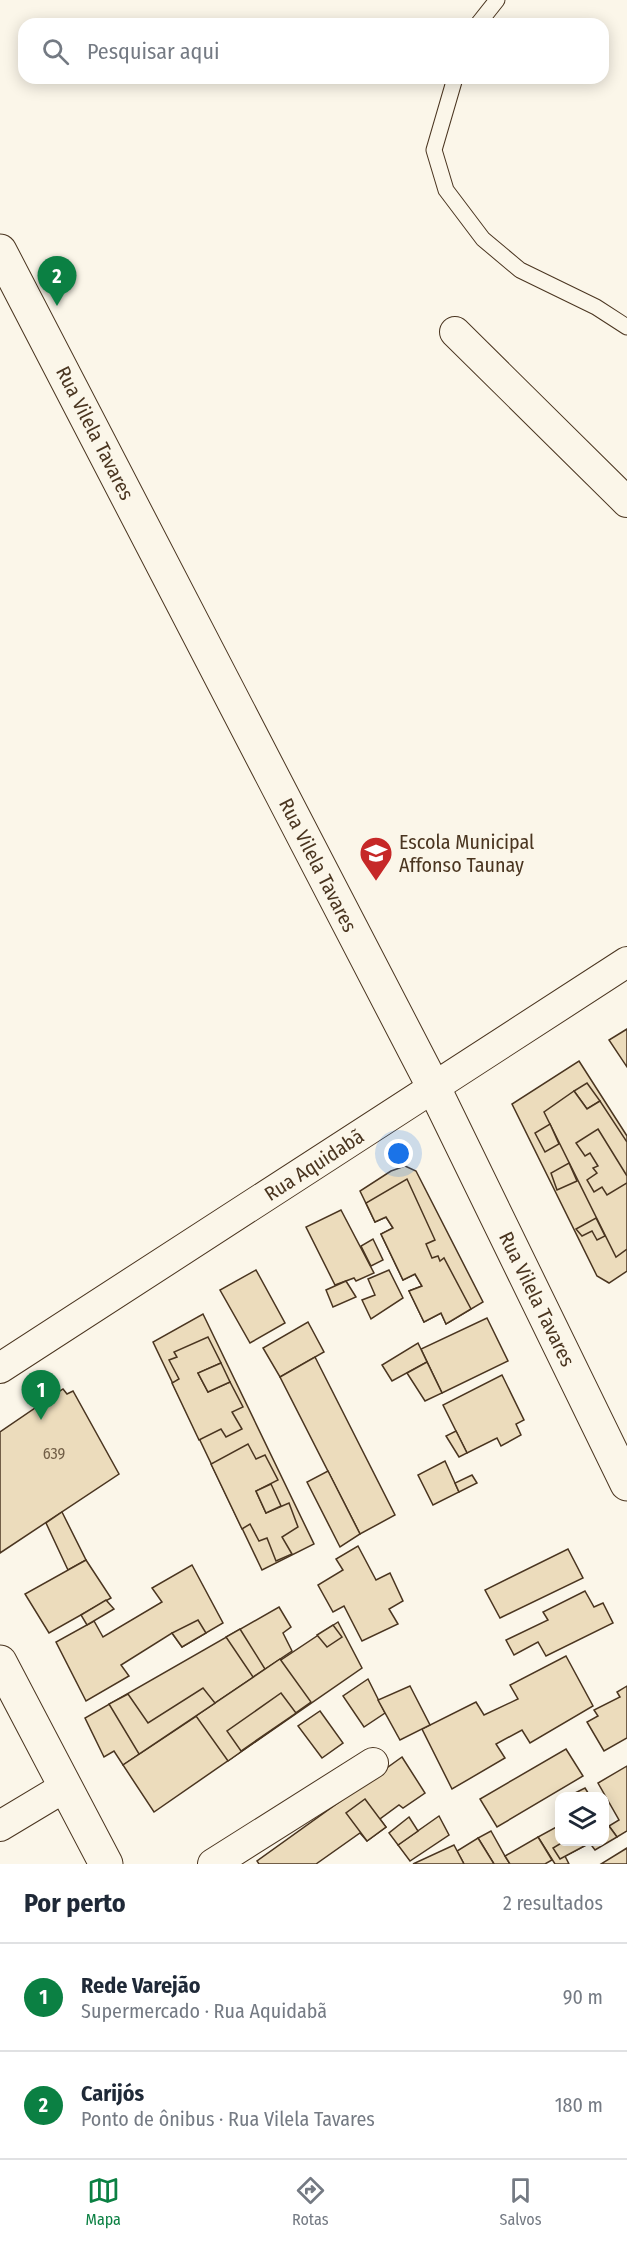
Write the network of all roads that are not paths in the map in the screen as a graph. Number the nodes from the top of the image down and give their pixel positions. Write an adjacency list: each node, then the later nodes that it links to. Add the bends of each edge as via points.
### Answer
1 (497, 0): 2 (lane)
2 (483, 18)
3 (453, 84): 5 (lane, via 434,150 446,190 483,239 520,270 596,307)
4 (0, 250): 9 (street, Rua Vilela Tavares)
5 (627, 327)
6 (455, 332): 7 (street)
7 (627, 502)
8 (627, 962): 9 (street, Rua Aquidabã)
9 (434, 1088): 10 (street, Rua Aquidabã); 11 (street, Rua Vilela Tavares)
10 (0, 1368)
11 (627, 1484)
12 (0, 1662): 14 (street)
13 (373, 1763): 17 (street)
14 (65, 1787): 15 (street); 16 (street)
15 (0, 1826)
16 (106, 1864)
17 (213, 1864)

